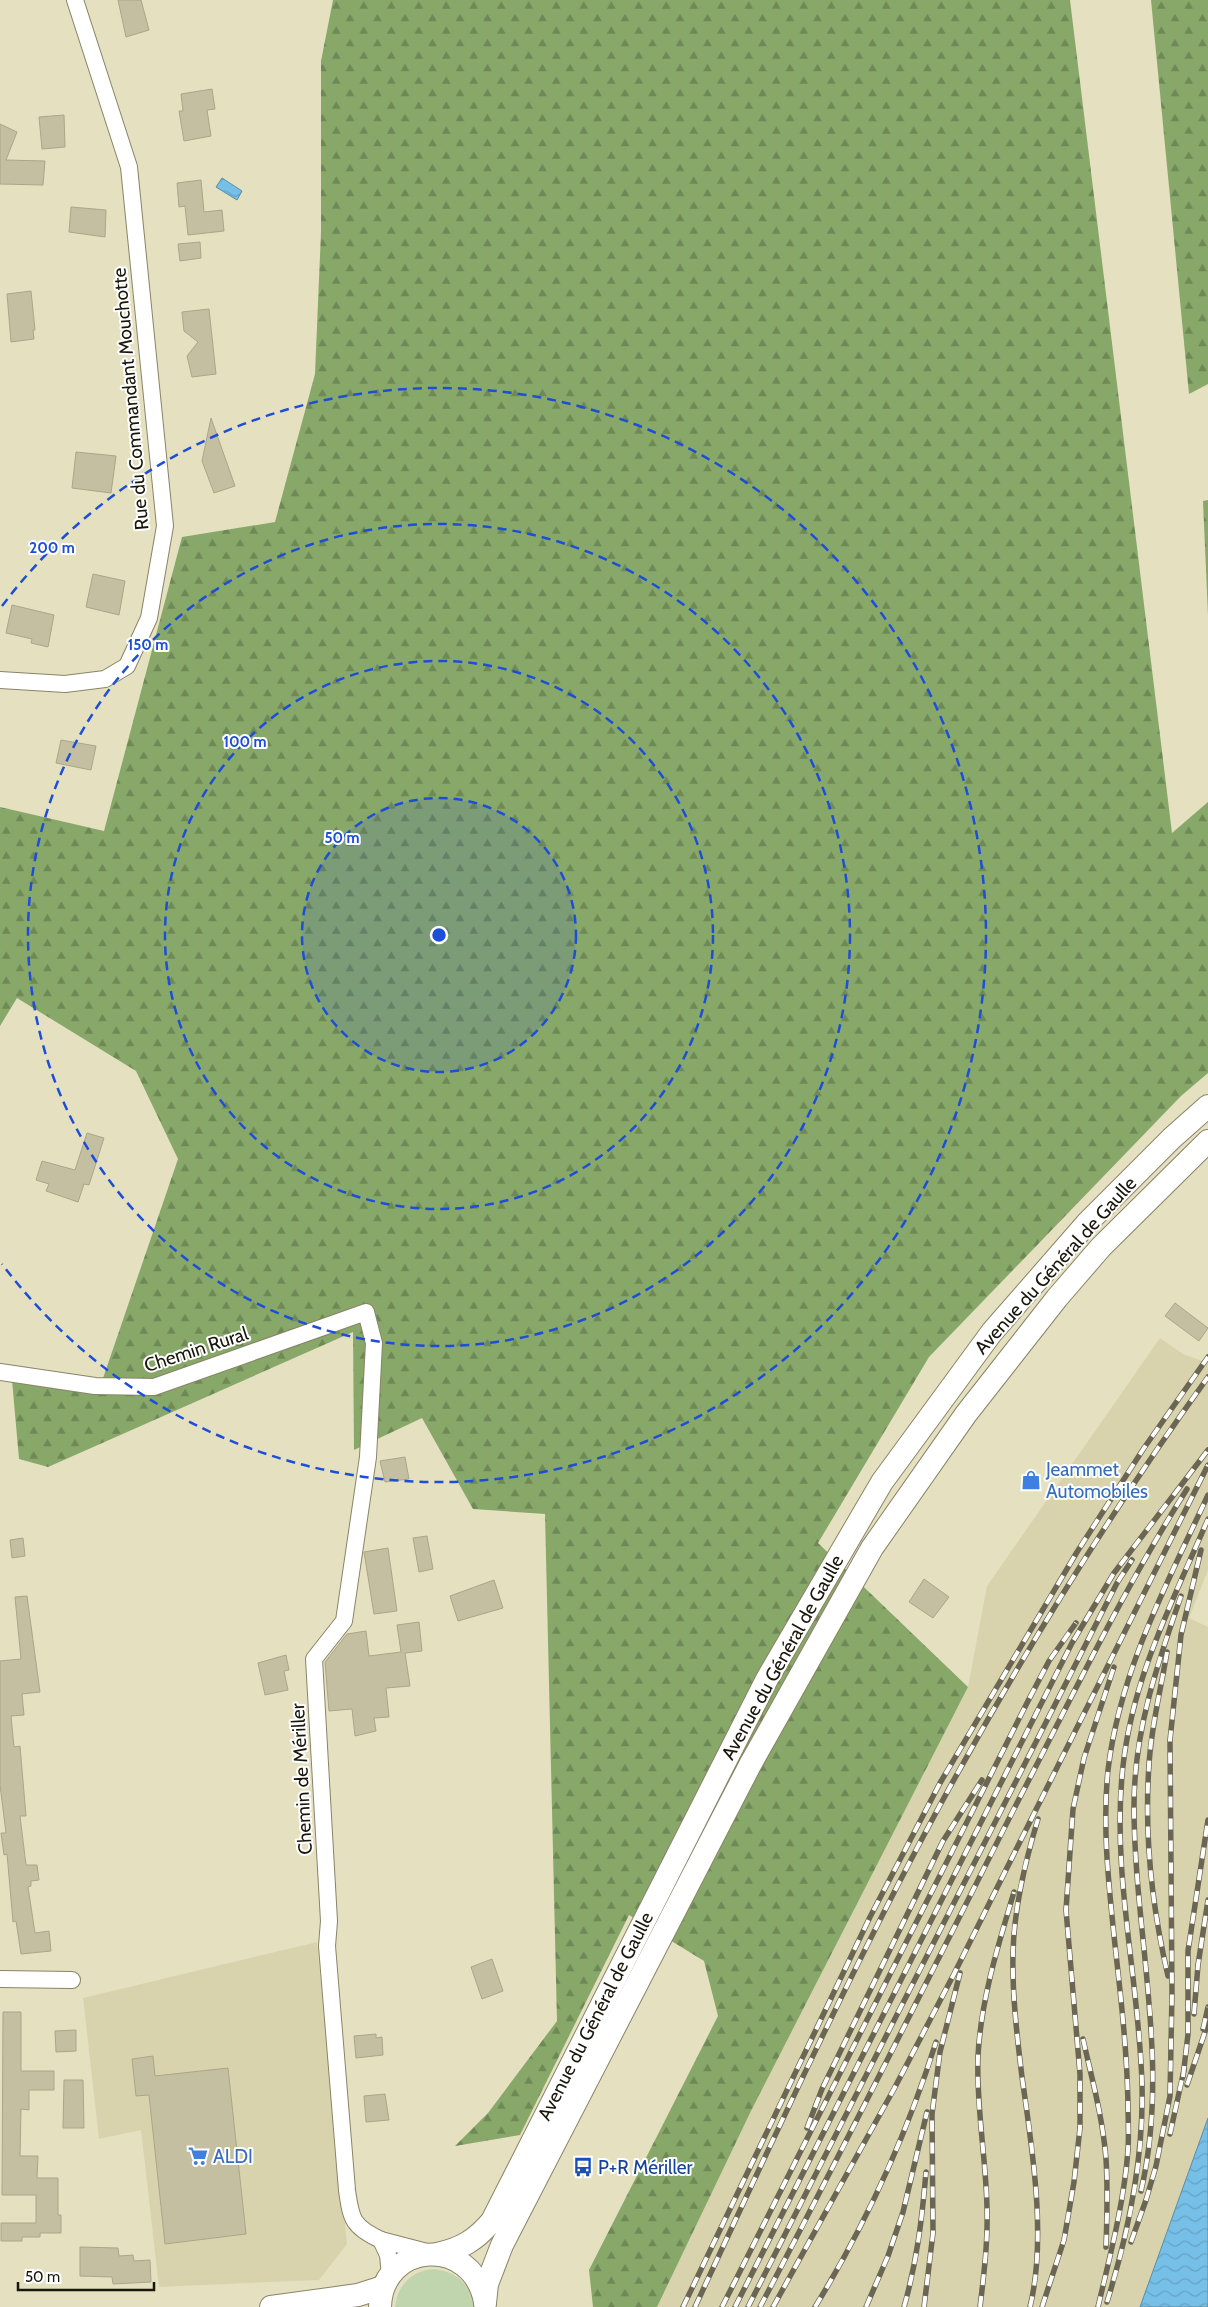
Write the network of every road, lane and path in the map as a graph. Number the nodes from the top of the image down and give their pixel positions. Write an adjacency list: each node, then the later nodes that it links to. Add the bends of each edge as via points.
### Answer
1 (75, 0): 2 (street, Rue du Commandant Mouchotte, via 129,167 165,526 148,618 127,666 105,679 65,684)
2 (0, 680)
3 (1208, 1106): 10 (main road, Avenue du Général de Gaulle, via 1088,1222 992,1332 882,1482 767,1679 492,2221 473,2241 461,2248)
4 (1208, 1141): 12 (main road, Avenue du Général de Gaulle, via 1101,1247 1057,1298 966,1414 872,1548 750,1765 502,2245 487,2284)
5 (366, 1312): 6 (street, Chemin Rural, via 154,1387 95,1386); 9 (street, Chemin de Mériller, via 374,1343 368,1457 344,1621 314,1659 329,1921 327,1946 347,2190 353,2221)
6 (1, 1372)
7 (0, 1979): 8 (street)
8 (72, 1980)
9 (381, 2240): 10 (street, Chemin de Mériller); 11 (street, via 388,2255)
10 (436, 2254): 11 (main road, Avenue du Général de Gaulle, via 419,2256 403,2263); 12 (main road, Avenue du Général de Gaulle, via 449,2256 470,2269 482,2290)
11 (385, 2290): 13 (main road, Avenue du Général de Gaulle)
12 (485, 2305)
13 (271, 2307)

